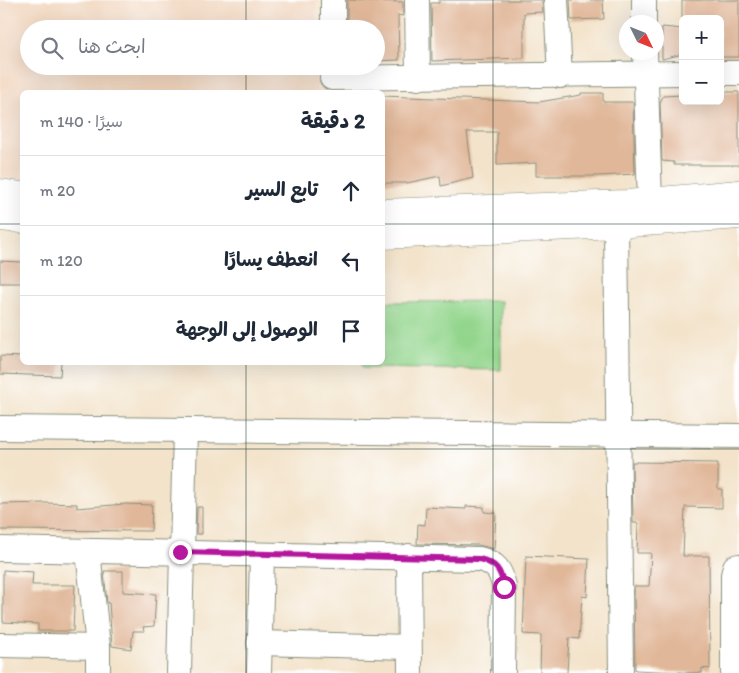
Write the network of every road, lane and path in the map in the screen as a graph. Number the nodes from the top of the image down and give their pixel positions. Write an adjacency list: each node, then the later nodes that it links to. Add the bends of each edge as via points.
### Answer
1 (333, 0): 6 (street)
2 (417, 0): 12 (street)
3 (556, 0): 11 (street)
4 (644, 0): 5 (street)
5 (644, 15)
6 (333, 20)
7 (646, 63): 8 (street); 11 (street); 17 (street)
8 (679, 72)
9 (724, 73): 10 (street)
10 (739, 73)
11 (560, 76): 12 (street)
12 (418, 78): 13 (street)
13 (332, 79)
14 (0, 193): 16 (main road)
15 (739, 194): 17 (main road)
16 (20, 196)
17 (650, 202): 18 (main road)
18 (385, 213)
19 (739, 215): 22 (main road)
20 (0, 217): 21 (main road)
21 (20, 219)
22 (616, 224): 23 (main road); 26 (street)
23 (385, 235)
24 (0, 428): 25 (street)
25 (185, 431): 26 (street); 30 (street)
26 (620, 434): 27 (street); 43 (street)
27 (739, 436)
28 (0, 550): 29 (street)
29 (88, 551): 30 (street); 36 (street)
30 (180, 552): 31 (street); 39 (street)
31 (262, 554): 32 (street); 34 (street)
32 (409, 556): 37 (street); 42 (street, via 479,559 492,562 501,573 504,587)
33 (739, 566): 44 (street, via 735,567 733,575)
34 (259, 643): 37 (street); 40 (street)
35 (0, 645): 36 (street)
36 (98, 647): 38 (street)
37 (409, 647): 41 (street)
38 (98, 673)
39 (179, 673)
40 (259, 673)
41 (410, 673)
42 (502, 673)
43 (621, 673)
44 (733, 673)

